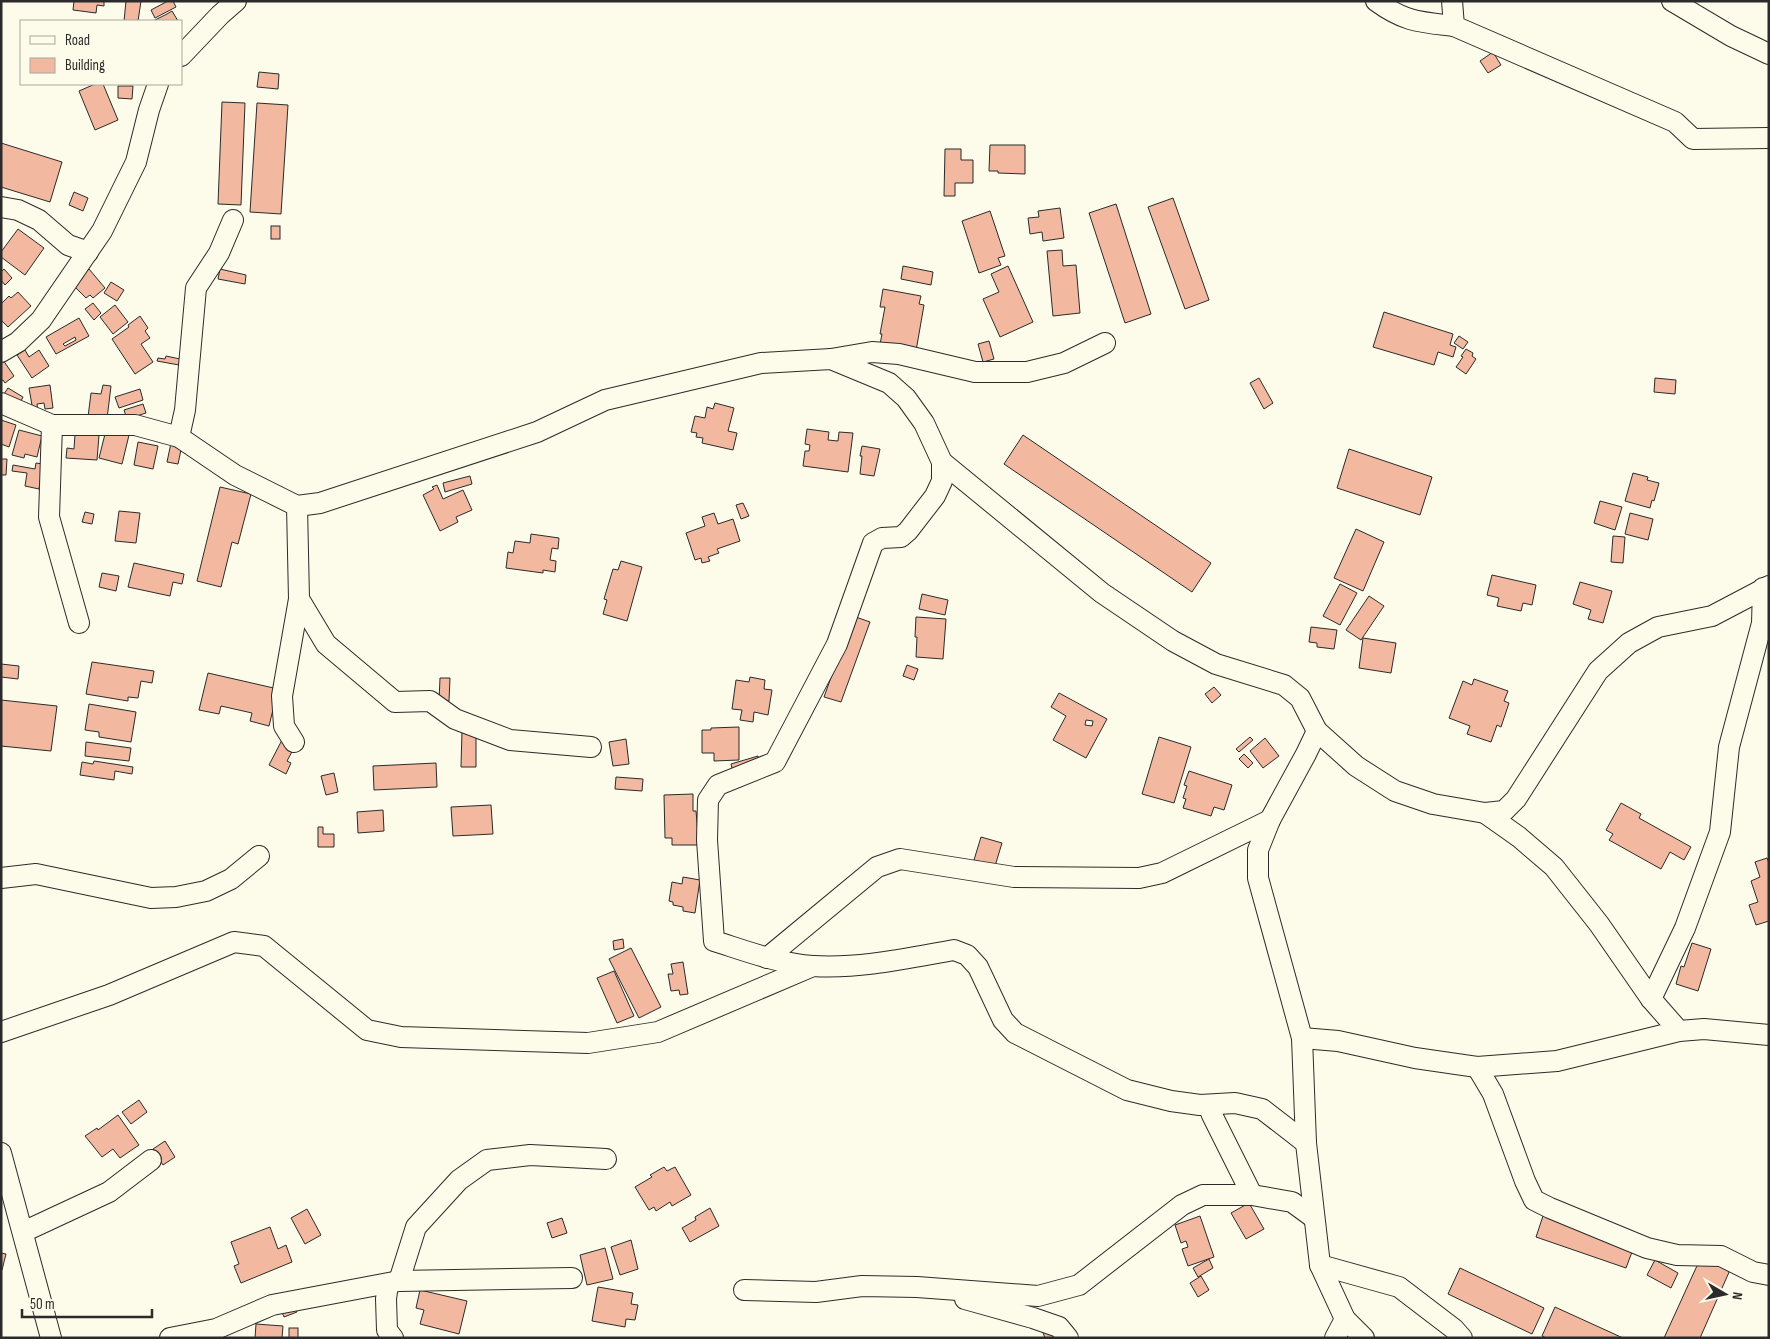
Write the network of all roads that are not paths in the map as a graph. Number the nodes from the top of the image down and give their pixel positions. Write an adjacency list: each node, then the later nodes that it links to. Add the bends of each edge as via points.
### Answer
1 (236, 1): 7 (street)
2 (1376, 1): 5 (street, via 1393,14 1415,22)
3 (1452, 1): 5 (street)
4 (1672, 1): 6 (street)
5 (1454, 26): 9 (street, via 1675,122 1693,139)
6 (1769, 54)
7 (182, 55)
8 (158, 85): 12 (street, via 136,162)
9 (1769, 138)
10 (1, 207): 12 (street, via 18,210 39,220 68,245)
11 (233, 220): 18 (street, via 219,253 196,288 185,410)
12 (88, 252): 14 (street, via 41,320 18,342)
13 (1105, 344): 15 (street, via 1064,363 1027,372 974,372 899,354 872,352)
14 (1, 352)
15 (831, 359): 19 (street, via 889,383 906,398 924,423); 20 (street, via 761,363 605,400 536,432 320,503)
16 (1, 403): 17 (street)
17 (52, 425): 18 (street, via 135,425); 23 (street, via 49,517)
18 (179, 437): 20 (street, via 235,475)
19 (942, 462): 24 (street, via 1102,593 1173,641 1216,664 1284,685 1300,698); 31 (street, via 942,481 935,496 908,531 901,537 882,538 872,544 837,644 775,762 718,785 708,800 707,840 714,941)
20 (297, 506): 22 (street)
21 (1766, 587): 27 (street, via 1712,616 1658,627 1629,644 1598,672 1516,798 1504,811); 33 (street, via 1762,623 1729,747 1720,832 1685,928)
22 (299, 599): 25 (street, via 282,696 284,726); 26 (street, via 326,644 395,702 430,701 455,719 510,740)
23 (79, 623)
24 (1317, 730): 27 (street, via 1356,766 1396,792 1433,804); 28 (street)
25 (294, 742)
26 (591, 747)
27 (1485, 813): 33 (street, via 1519,836 1554,867 1599,924)
28 (1270, 820): 31 (street, via 1162,873 1139,878 1014,877 900,859 877,867); 37 (street, via 1258,850 1258,878)
29 (259, 856): 30 (street, via 231,879 206,891 176,897 151,898 36,874)
30 (1, 878)
31 (767, 958): 32 (street)
32 (813, 966): 35 (street, via 658,1032 588,1043 401,1037 367,1030 264,946 234,942 110,995); 39 (street, via 859,965 954,950 967,955 978,967 1003,1020 1015,1033 1127,1090 1171,1102)
33 (1651, 999): 34 (street)
34 (1679, 1030): 36 (street); 38 (street, via 1557,1061)
35 (1, 1032)
36 (1769, 1035)
37 (1302, 1038): 38 (street, via 1338,1041 1415,1058); 40 (street)
38 (1477, 1067): 49 (street, via 1493,1094 1534,1200 1647,1248 1677,1255 1721,1256 1753,1272)
39 (1208, 1104): 40 (street, via 1262,1109); 44 (street)
40 (1306, 1144): 46 (street)
41 (1, 1153): 45 (street)
42 (151, 1160): 47 (street, via 109,1192)
43 (606, 1160): 51 (street, via 530,1155 487,1160 459,1180 416,1227)
44 (1252, 1195): 46 (street, via 1292,1202); 52 (street, via 1203,1195 1182,1205 1079,1285 1038,1296)
45 (8, 1196): 47 (street)
46 (1314, 1218): 48 (street)
47 (23, 1232): 55 (street)
48 (1320, 1265): 54 (street); 61 (street, via 1399,1287)
49 (1769, 1275)
50 (572, 1278): 51 (street)
51 (393, 1282): 56 (street, via 272,1305 216,1329); 57 (street, via 386,1298 387,1330)
52 (917, 1286): 53 (street, via 862,1286 816,1292); 58 (street, via 1033,1318 1059,1327)
53 (744, 1290)
54 (1345, 1319): 59 (street); 60 (street)
55 (51, 1338)
56 (170, 1338)
57 (393, 1338)
58 (1068, 1338)
59 (1335, 1338)
60 (1364, 1338)
61 (1462, 1338)

